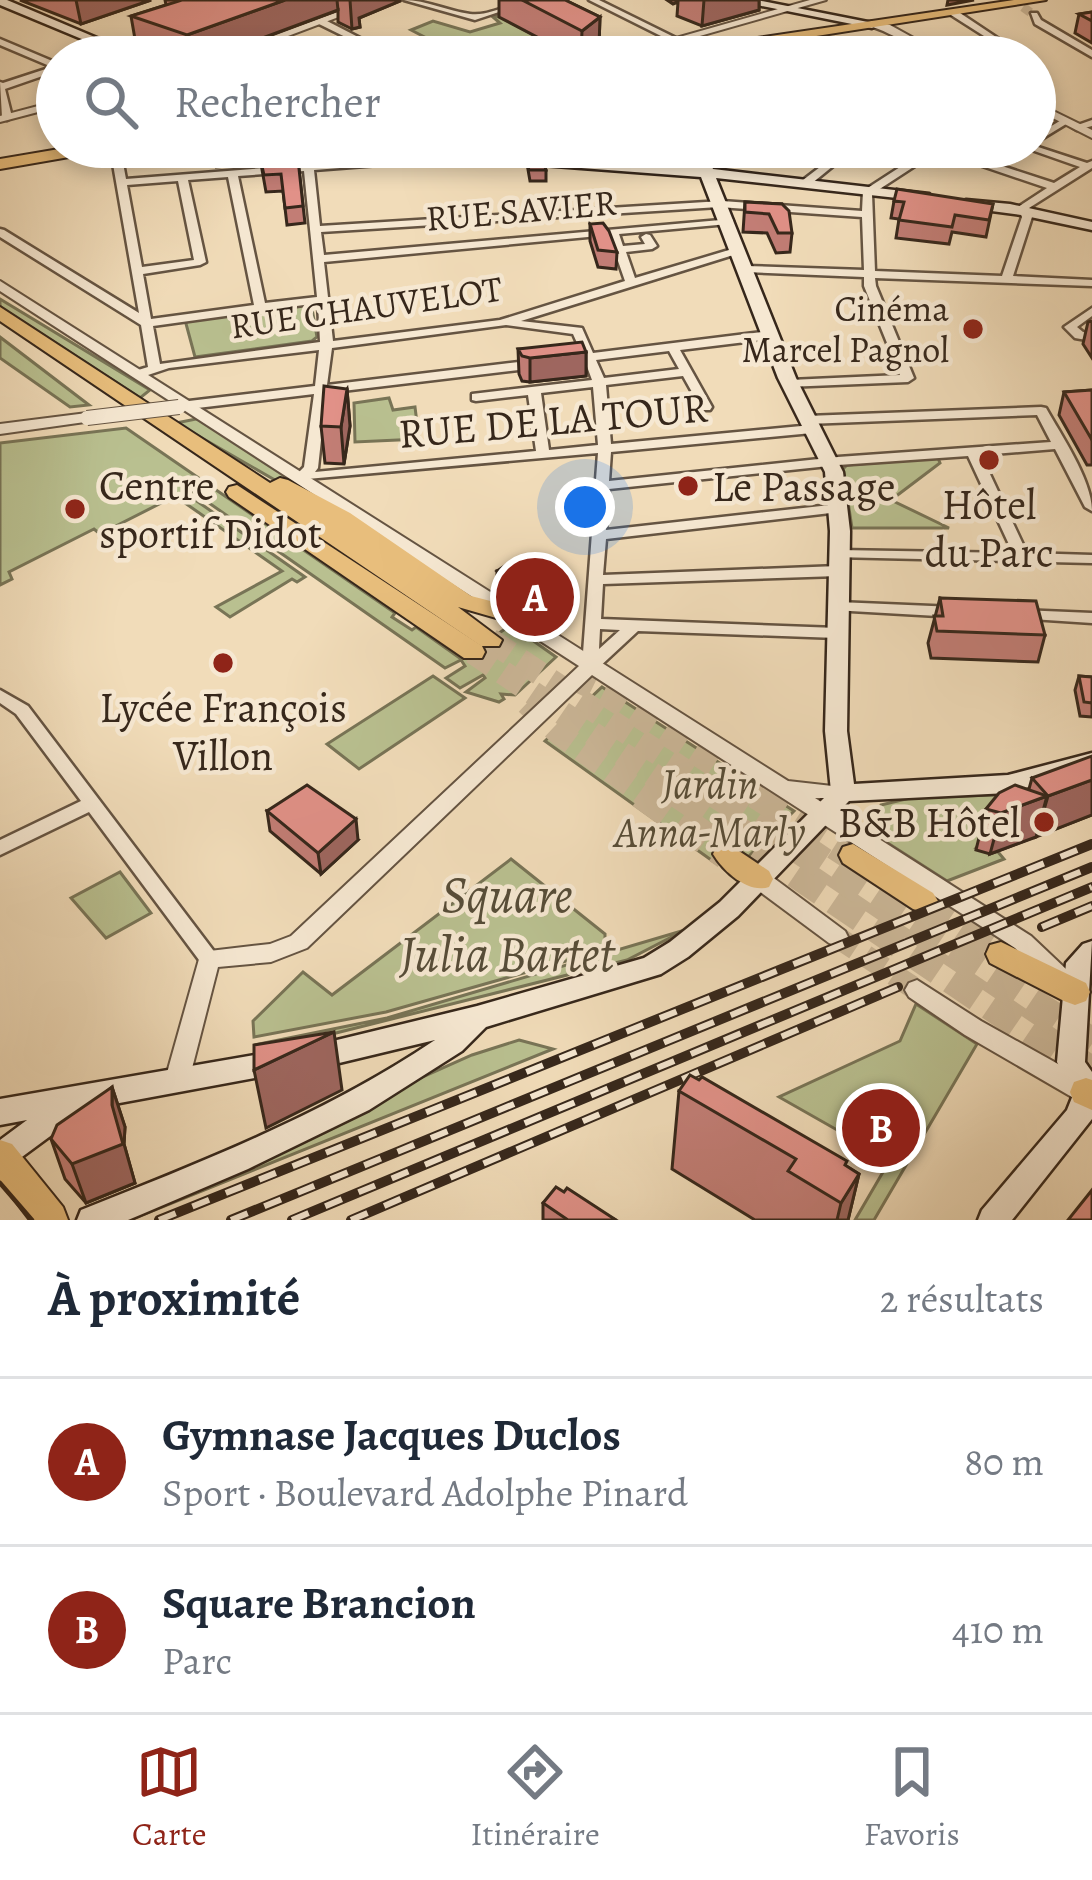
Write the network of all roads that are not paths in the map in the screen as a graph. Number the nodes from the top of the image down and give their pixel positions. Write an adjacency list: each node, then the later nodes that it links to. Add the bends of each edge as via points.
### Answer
1 (379, 0): 11 (street)
2 (408, 0): 3 (street, via 475,18)
3 (531, 0)
4 (593, 0): 13 (street)
5 (738, 0): 8 (main road)
6 (821, 0): 8 (street)
7 (3, 4): 14 (main road)
8 (783, 4): 12 (main road); 19 (street)
9 (1037, 7): 10 (main road); 24 (street, via 1038,22)
10 (954, 13): 12 (main road); 22 (street)
11 (322, 22): 15 (street); 16 (street)
12 (872, 24): 20 (main road); 21 (street)
13 (649, 26): 17 (street); 18 (street)
14 (85, 36)
15 (283, 36)
16 (350, 36)
17 (652, 36)
18 (668, 36)
19 (688, 36)
20 (793, 36)
21 (900, 36)
22 (990, 36)
23 (0, 42): 25 (street)
24 (1092, 54)
25 (36, 58)
26 (36, 74): 27 (street)
27 (1, 86): 30 (street)
28 (36, 109): 30 (street)
29 (1056, 116): 32 (street)
30 (3, 118)
31 (1092, 123): 32 (street)
32 (1071, 124): 33 (street); 34 (street)
33 (1056, 131)
34 (1092, 135)
35 (36, 154): 38 (main road)
36 (1056, 155): 39 (street)
37 (36, 156): 38 (main road)
38 (0, 161)
39 (1090, 165): 55 (street)
40 (120, 168): 53 (street)
41 (200, 168): 51 (street)
42 (334, 168): 48 (street)
43 (659, 168): 49 (main road)
44 (707, 168): 49 (main road)
45 (825, 168): 54 (street)
46 (904, 168): 56 (street)
47 (999, 168): 55 (street)
48 (309, 170): 50 (street); 63 (street)
49 (709, 172): 54 (main road); 59 (main road)
50 (233, 176): 51 (street); 78 (street)
51 (203, 178): 52 (street)
52 (184, 179): 53 (street); 71 (street, via 200,262)
53 (124, 182): 71 (street)
54 (807, 182): 56 (main road)
55 (1055, 187): 60 (street)
56 (870, 189): 57 (main road); 61 (street)
57 (931, 198)
58 (954, 201): 60 (main road)
59 (724, 210): 61 (street); 63 (street); 65 (street, RUE SAVIER); 68 (main road)
60 (1023, 211): 62 (main road); 73 (street)
61 (867, 214): 72 (street)
62 (1092, 226)
63 (316, 229): 69 (street)
64 (0, 232): 82 (street)
65 (613, 232): 67 (street); 69 (street, RUE SAVIER)
66 (646, 237): 67 (street, via 652,246)
67 (618, 250): 74 (street)
68 (739, 250): 70 (main road); 74 (street, RUE CHAUVELOT)
69 (320, 260): 77 (street)
70 (746, 269): 72 (street); 84 (main road)
71 (139, 271): 82 (street)
72 (869, 274): 73 (street); 92 (street, via 908,378)
73 (1006, 280): 75 (street)
74 (630, 281): 81 (street, RUE CHAUVELOT)
75 (1092, 283)
76 (0, 285): 89 (street)
77 (324, 298): 78 (street); 86 (street)
78 (260, 307): 82 (street)
79 (1092, 310): 85 (street, via 1072,323)
80 (0, 313): 104 (main road)
81 (501, 322): 86 (street, RUE CHAUVELOT); 88 (street, via 573,328)
82 (146, 323): 89 (street)
83 (0, 332): 104 (main road, via 482,646)
84 (771, 335): 87 (street); 92 (main road)
85 (1085, 336)
86 (327, 345): 89 (street, RUE CHAUVELOT); 93 (street)
87 (673, 347): 88 (street); 90 (street)
88 (591, 357): 91 (street); 93 (street)
89 (147, 370): 96 (street)
90 (687, 372): 91 (street); 97 (street)
91 (599, 381): 94 (street); 101 (street)
92 (790, 384): 98 (main road)
93 (320, 390): 96 (street); 106 (street, via 311,468)
94 (534, 390): 95 (street); 103 (street)
95 (476, 397)
96 (184, 406): 99 (street, bridge); 106 (street)
97 (706, 407)
98 (809, 425): 100 (street, RUE DE LA TOUR, via 1035,410); 101 (street, RUE DE LA TOUR); 105 (main road)
99 (0, 429)
100 (1061, 446): 102 (street); 108 (street)
101 (605, 450): 103 (street, RUE DE LA TOUR); 107 (street)
102 (974, 451): 105 (street); 111 (street)
103 (543, 455): 106 (street, RUE DE LA TOUR)
104 (223, 463): 118 (main road, via 309,499 463,601)
105 (830, 464): 107 (street); 109 (main road)
106 (301, 477): 118 (street)
107 (603, 486): 110 (street)
108 (1092, 507)
109 (839, 508): 110 (street); 113 (main road)
110 (601, 535): 114 (street)
111 (1022, 558): 112 (street); 113 (street)
112 (1092, 559)
113 (839, 563): 114 (street); 115 (main road)
114 (599, 580): 120 (street)
115 (838, 607): 116 (street); 122 (main road)
116 (982, 614)
117 (1004, 614): 119 (street)
118 (518, 616): 123 (street)
119 (1092, 618)
120 (595, 624): 121 (street); 123 (street)
121 (635, 625): 122 (street); 123 (street)
122 (837, 633): 127 (main road)
123 (590, 666): 126 (street); 138 (street, via 299,942)
124 (0, 695): 128 (street, via 22,710)
125 (1092, 761): 127 (main road, via 1008,784)
126 (779, 788): 127 (street); 129 (street)
127 (843, 793): 129 (main road)
128 (91, 803): 130 (street); 138 (street)
129 (822, 814): 133 (main road); 134 (street)
130 (0, 848)
131 (727, 854): 133 (main road)
132 (853, 855): 134 (main road)
133 (759, 879): 135 (street); 141 (main road, via 652,967)
134 (932, 895): 140 (street, via 1023,942)
135 (837, 937)
136 (1092, 952): 140 (main road, via 1079,963)
137 (1001, 954): 140 (main road)
138 (209, 959): 142 (street)
139 (917, 990): 143 (street)
140 (1083, 998): 143 (main road, via 1071,1062)
141 (477, 1018): 142 (main road); 147 (main road, via 455,1043 284,1137)
142 (177, 1081): 144 (main road)
143 (1090, 1091): 149 (main road, via 1078,1118)
144 (80, 1097): 145 (main road); 146 (main road)
145 (0, 1112)
146 (0, 1156): 148 (main road)
147 (96, 1218)
148 (51, 1219)
149 (993, 1220)

